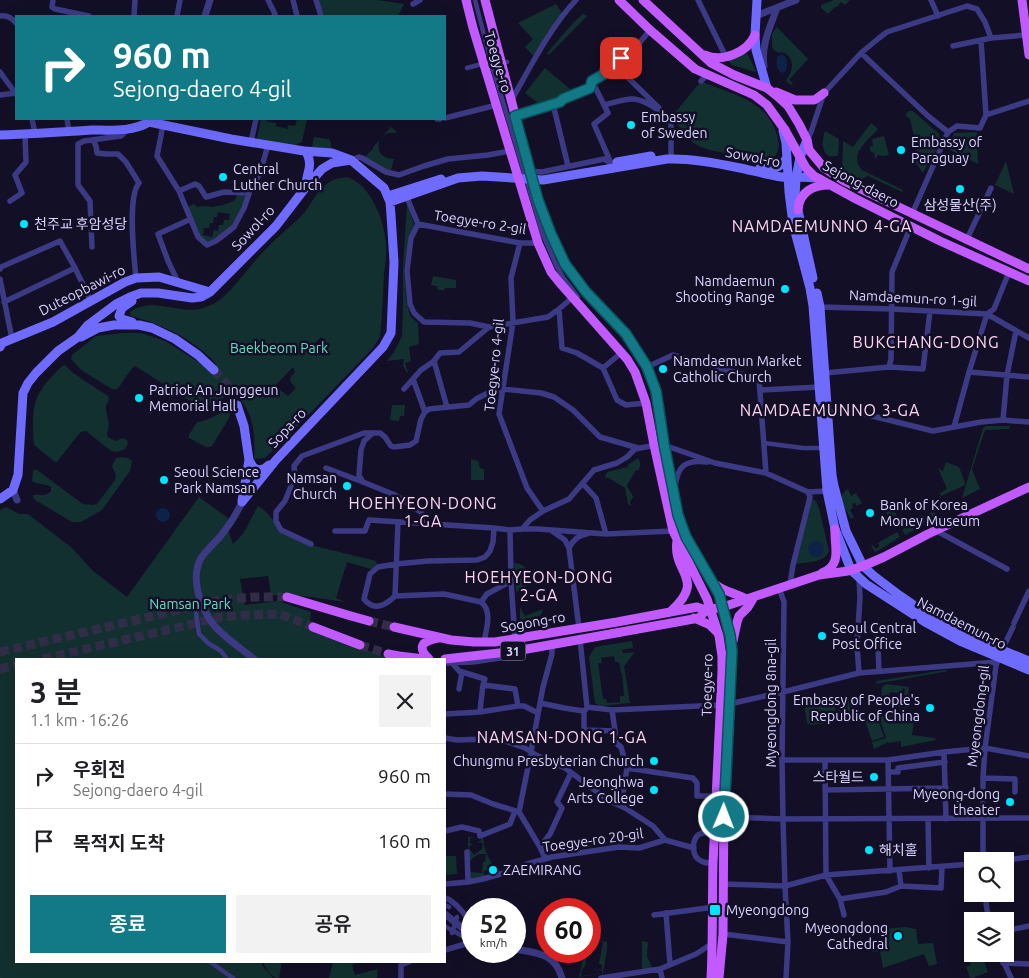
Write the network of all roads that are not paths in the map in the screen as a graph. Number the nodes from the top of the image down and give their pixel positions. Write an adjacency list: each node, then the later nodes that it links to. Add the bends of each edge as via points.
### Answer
1 (53, 0): 25 (street, via 55,9)
2 (135, 0): 26 (street)
3 (180, 0): 27 (street)
4 (210, 0): 28 (street)
5 (269, 0): 29 (street)
6 (293, 0): 30 (street)
7 (316, 0): 31 (street)
8 (420, 0): 22 (street)
9 (466, 0): 38 (main road, Toegye-ro)
10 (475, 0): 40 (street)
11 (485, 0): 36 (main road, Toegye-ro)
12 (566, 0): 23 (street)
13 (576, 0): 23 (street)
14 (619, 0): 39 (main road, Sejong-daero)
15 (644, 0): 47 (main road, Sejong-daero)
16 (698, 0): 50 (street)
17 (757, 0): 33 (main road)
18 (796, 0): 24 (street)
19 (931, 0): 34 (street)
20 (1022, 0): 37 (main road)
21 (966, 3): 34 (street); 44 (street, via 977,9)
22 (413, 4)
23 (570, 6): 62 (street)
24 (778, 8): 33 (street); 57 (street, via 766,36 763,57)
25 (85, 15)
26 (134, 15)
27 (177, 15)
28 (205, 15)
29 (274, 15)
30 (297, 15)
31 (321, 15)
32 (0, 16): 35 (street, via 8,16)
33 (756, 16): 41 (main road)
34 (938, 16): 48 (street, via 888,32)
35 (15, 22)
36 (491, 22): 38 (main road, via 484,34); 62 (main road, Toegye-ro)
37 (1027, 24): 42 (main road)
38 (473, 28): 65 (main road, Toegye-ro)
39 (650, 30): 53 (street); 70 (main road, Sejong-daero, via 704,78 754,95)
40 (483, 31): 43 (street); 52 (street)
41 (755, 35): 50 (main road, via 746,48); 57 (main road)
42 (1026, 35): 44 (street); 49 (main road)
43 (466, 36)
44 (991, 38): 45 (street)
45 (982, 40): 46 (street); 67 (street)
46 (953, 46)
47 (697, 50): 50 (main road, via 709,57); 57 (main road, Sejong-daero, via 711,63)
48 (862, 53): 60 (street); 79 (street)
49 (1029, 55)
50 (726, 57)
51 (507, 62): 52 (street)
52 (492, 64): 54 (street); 68 (street)
53 (615, 64): 56 (street); 69 (street)
54 (467, 68)
55 (0, 72): 58 (street)
56 (592, 81): 64 (street, via 590,88); 66 (street)
57 (767, 88): 60 (main road, via 795,100 814,100); 84 (main road, Sejong-daero, via 788,106)
58 (15, 92)
59 (15, 93): 61 (street)
60 (824, 93): 84 (street)
61 (0, 95)
62 (511, 101): 68 (main road, Toegye-ro)
63 (1029, 101): 67 (street)
64 (553, 104): 68 (street); 94 (street)
65 (497, 105): 71 (street); 88 (main road, Toegye-ro)
66 (604, 105): 69 (street, via 632,98); 93 (street, via 608,113 594,124)
67 (986, 115): 79 (street, via 980,128 957,126)
68 (511, 116): 95 (main road, Toegye-ro); 132 (street, via 546,242 563,278)
69 (668, 116): 89 (street)
70 (776, 117): 90 (main road, via 786,138); 91 (main road, Sejong-daero)
71 (446, 118)
72 (32, 120): 80 (street)
73 (67, 120): 78 (street)
74 (150, 120): 76 (main road); 77 (main road, via 143,126)
75 (256, 120): 85 (street)
76 (170, 123): 85 (main road); 103 (street, via 157,156)
77 (129, 129): 78 (main road); 83 (street, via 121,136)
78 (69, 132): 80 (main road)
79 (948, 132): 110 (street)
80 (35, 133): 81 (main road)
81 (25, 134): 82 (main road); 108 (street, via 26,162 15,175 22,193)
82 (0, 135)
83 (93, 140): 117 (street, via 78,144 78,185 90,201); 122 (street, via 96,152 118,154 139,183 135,187 132,204)
84 (807, 140): 91 (main road); 101 (main road, Sejong-daero, via 809,150 824,168)
85 (251, 142): 86 (main road)
86 (268, 145): 87 (main road); 104 (street, via 260,173)
87 (306, 151): 92 (main road, via 332,153); 100 (main road, via 311,166)
88 (510, 151): 92 (street, via 448,159 399,174 386,172 359,157); 116 (main road, Toegye-ro)
89 (671, 154): 90 (main road, Sowol-ro, via 769,169 781,165); 93 (main road, Sowol-ro)
90 (787, 157): 97 (main road)
91 (800, 157): 97 (main road); 98 (main road, Sejong-daero, via 806,168)
92 (351, 160): 100 (main road, Sowol-ro, via 332,163); 106 (main road, via 384,188)
93 (612, 163): 94 (street, Sowol-ro, via 604,158); 96 (main road, Sowol-ro)
94 (568, 166): 95 (street, Sowol-ro)
95 (530, 172): 147 (main road, Toegye-ro, via 565,264 586,292 626,334)
96 (542, 178): 97 (main road, Sowol-ro, via 667,159); 105 (main road, Sowol-ro, via 461,173 430,182)
97 (792, 178): 98 (main road, Sowol-ro); 109 (main road); 156 (main road, via 789,192 793,224 813,306)
98 (820, 179): 99 (main road, Sejong-daero)
99 (830, 185): 107 (main road, Sejong-daero); 109 (main road, via 807,191 798,202)
100 (306, 187): 126 (main road, Sowol-ro, via 276,226)
101 (859, 188): 107 (main road, via 852,191); 110 (main road, Sejong-daero)
102 (992, 188): 114 (street)
103 (179, 191): 104 (street, via 195,184 206,197 224,192); 111 (street)
104 (249, 193): 111 (street, via 234,227 216,241 207,245 198,237)
105 (406, 194): 106 (main road, Sowol-ro); 112 (street)
106 (389, 199): 175 (main road, Sopa-ro, via 394,262 391,333 383,347)
107 (856, 199): 113 (main road, Sejong-daero)
108 (10, 202)
109 (798, 210): 133 (main road)
110 (912, 214): 114 (main road, Sejong-daero)
111 (191, 219): 125 (street, via 158,234 168,261)
112 (418, 224): 115 (street, Toegye-ro 2-gil); 140 (street, via 411,238 407,271 414,313 424,322)
113 (911, 226): 121 (main road, Sejong-daero); 135 (street, via 892,272)
114 (967, 239): 120 (main road, Sejong-daero)
115 (520, 243): 116 (street, Toegye-ro 2-gil); 138 (street, Toegye-ro 4-gil, via 511,278)
116 (538, 243): 129 (main road, Toegye-ro, via 551,272)
117 (92, 247)
118 (75, 268): 119 (street, via 60,241); 130 (street); 131 (street)
119 (0, 269)
120 (1029, 270)
121 (1009, 272): 124 (main road, Sejong-daero); 137 (street, via 994,309)
122 (136, 278): 125 (main road, Duteopbawi-ro, via 159,277); 130 (main road, Duteopbawi-ro)
123 (0, 279): 131 (street)
124 (1029, 281)
125 (182, 284): 126 (main road, Duteopbawi-ro); 128 (main road, via 186,292)
126 (210, 292): 128 (main road, via 201,297)
127 (148, 294): 128 (main road); 139 (main road, via 122,308 119,316); 182 (main road, via 141,293 116,304 58,351 28,384 23,393 18,475)
128 (183, 297)
129 (572, 298): 134 (street); 145 (main road, Toegye-ro)
130 (91, 301): 143 (main road, Duteopbawi-ro)
131 (4, 302): 143 (street)
132 (586, 306)
133 (820, 307): 135 (street, Namdaemun-ro 1-gil); 152 (main road)
134 (559, 309): 138 (street, via 548,317); 149 (street, via 562,348)
135 (892, 309): 136 (street, Namdaemun-ro 1-gil); 148 (street)
136 (930, 311): 137 (street, Namdaemun-ro 1-gil); 148 (street, via 923,369)
137 (987, 314): 141 (street, Namdaemun-ro 1-gil); 151 (street)
138 (513, 322): 140 (street); 158 (street, Toegye-ro 4-gil)
139 (139, 325): 150 (main road, via 175,339); 182 (main road, via 98,328 79,338 35,379 24,401 20,475)
140 (489, 327): 146 (street, via 459,352 440,354)
141 (1016, 331): 142 (street, Namdaemun-ro 1-gil); 153 (street)
142 (1029, 338)
143 (12, 339): 144 (main road, Duteopbawi-ro)
144 (0, 347)
145 (621, 353): 149 (street); 160 (main road, Toegye-ro, via 634,372)
146 (434, 361): 155 (street); 162 (street)
147 (647, 367): 159 (street, via 673,354 759,379); 171 (main road, Toegye-ro, via 656,391)
148 (889, 367): 152 (street)
149 (602, 368): 160 (street, via 617,400 626,404)
150 (214, 370)
151 (968, 372): 153 (street); 167 (street)
152 (825, 374): 164 (main road)
153 (1007, 375): 154 (street); 165 (street)
154 (1029, 377)
155 (413, 379): 157 (street); 163 (street)
156 (819, 387): 159 (street); 168 (main road)
157 (404, 389)
158 (503, 389): 162 (street, via 490,392 469,405); 172 (street, via 554,397 600,436); 189 (street, Toegye-ro 4-gil, via 499,414 527,488)
159 (760, 390): 170 (street)
160 (646, 403): 171 (main road, Toegye-ro)
161 (237, 405): 174 (main road)
162 (447, 407): 163 (street)
163 (425, 412): 169 (street, via 416,441 410,446 391,446 385,437)
164 (828, 412): 167 (street, via 852,411 933,431); 168 (main road)
165 (1003, 420): 166 (street); 167 (street)
166 (1029, 422)
167 (954, 427)
168 (826, 431): 173 (main road)
169 (374, 432): 179 (street, via 364,440 361,450 359,475); 202 (street, via 302,456 294,466 295,476 285,501 276,512 276,521 281,530)
170 (764, 443): 173 (street); 178 (street)
171 (660, 445): 172 (street); 176 (street); 185 (main road, Toegye-ro); 199 (main road, Toegye-ro)
172 (638, 448): 180 (street, via 617,463 594,470)
173 (827, 450): 183 (main road, Namdaemun-ro); 206 (main road, Namdaemun-ro, via 841,518)
174 (249, 460): 175 (main road, via 258,470); 188 (main road)
175 (276, 460): 188 (main road, Sopa-ro)
176 (715, 463): 178 (street); 185 (street, via 683,465 677,475)
177 (326, 468): 179 (street)
178 (766, 473): 184 (street)
179 (362, 482): 191 (street, via 395,495 422,513)
180 (583, 484): 189 (street, via 569,499); 200 (street, via 596,498)
181 (1029, 487): 197 (main road, Sogong-ro / 31)
182 (13, 490): 186 (main road); 187 (street)
183 (827, 491): 184 (street); 193 (main road, Namdaemun-ro)
184 (808, 492): 213 (street, via 810,497)
185 (674, 496): 210 (main road, Toegye-ro, via 686,537)
186 (0, 500)
187 (17, 500)
188 (242, 502): 219 (street, Sopa-ro, via 224,532 201,558 196,573)
189 (543, 511): 194 (street)
190 (398, 522): 191 (street); 198 (street, via 368,520 365,531); 205 (street)
191 (422, 523): 192 (street)
192 (494, 528): 195 (street); 205 (street, via 490,551 477,560)
193 (835, 528): 208 (main road, Namdaemun-ro); 209 (main road, via 837,554 834,564)
194 (522, 529): 195 (street); 196 (street)
195 (510, 530): 212 (street)
196 (550, 530): 200 (street); 203 (street, via 565,540)
197 (936, 530): 206 (main road, Sogong-ro / 31); 207 (street)
198 (335, 531)
199 (673, 531): 200 (street); 201 (main road, Toegye-ro)
200 (606, 534): 203 (street, via 582,535 572,541)
201 (677, 541): 204 (main road, Toegye-ro); 224 (main road, via 676,555 687,587 684,596)
202 (311, 544)
203 (569, 548): 230 (street)
204 (688, 563): 210 (main road, via 700,581 706,582); 223 (main road, Toegye-ro)
205 (396, 564): 216 (street); 216 (street, via 378,566 370,574 364,599 369,605 386,605)
206 (863, 566): 208 (main road, Sogong-ro / 31); 242 (main road, Namdaemun-ro, via 928,615)
207 (1007, 569)
208 (851, 570): 209 (main road, Sogong-ro / 31); 211 (main road, Namdaemun-ro)
209 (819, 574): 213 (main road, Sogong-ro / 31)
210 (709, 576): 218 (main road, via 718,587); 222 (main road, Toegye-ro)
211 (859, 578): 242 (main road, Namdaemun-ro, via 925,622); 252 (street)
212 (511, 581): 220 (street, via 487,594); 234 (street)
213 (790, 584): 214 (main road, Sogong-ro / 31)
214 (779, 588): 218 (main road, Sogong-ro / 31); 255 (street, Myeongdong 8na-gil, via 784,602)
215 (1029, 591): 242 (street, Myeongdong-gil)
216 (395, 596): 220 (street, via 444,594)
217 (287, 597): 226 (main road)
218 (750, 598): 222 (main road, Sogong-ro / 31); 240 (main road, via 748,607 739,616)
219 (200, 599): 243 (street, via 196,613 200,634); 244 (street, Sopa-ro, via 213,624)
220 (481, 602): 235 (street, via 488,612)
221 (693, 607): 223 (main road, Sogong-ro / 31); 224 (main road, Sogong-ro / 31); 227 (main road, via 692,612 679,616)
222 (723, 607): 223 (main road, Sogong-ro / 31); 240 (main road, Toegye-ro)
223 (708, 610): 225 (main road, Sogong-ro / 31); 231 (main road, Toegye-ro)
224 (670, 612): 230 (main road, Sogong-ro / 31)
225 (694, 618): 227 (main road, Sogong-ro / 31); 231 (main road, via 710,626)
226 (369, 621)
227 (675, 621): 233 (main road, Sogong-ro / 31)
228 (313, 627): 237 (main road)
229 (394, 628): 232 (main road, Sogong-ro / 31)
230 (579, 628): 234 (main road, Sogong-ro / 31)
231 (719, 636): 257 (main road, Toegye-ro)
232 (440, 638): 235 (main road, Sogong-ro / 31); 246 (main road, via 424,643 422,648)
233 (580, 639): 236 (main road, Sogong-ro / 31); 259 (street, Sogong-ro)
234 (515, 640): 235 (main road, Sogong-ro / 31); 239 (street)
235 (484, 642)
236 (552, 644): 239 (main road, Sogong-ro / 31); 256 (street)
237 (360, 645)
238 (878, 646): 251 (street)
239 (516, 650): 248 (main road, Sogong-ro / 31)
240 (732, 651): 257 (main road, Toegye-ro)
241 (388, 654): 245 (main road)
242 (999, 657): 247 (main road, Namdaemun-ro); 249 (main road, Namdaemun-ro); 251 (street); 266 (street, Myeongdong-gil)
243 (226, 658)
244 (253, 658)
245 (415, 658)
246 (428, 658)
247 (1029, 661)
248 (449, 662): 250 (street)
249 (1029, 670)
250 (462, 672): 253 (street, via 485,679); 254 (street)
251 (878, 672): 252 (street)
252 (859, 673): 255 (street)
253 (483, 684): 258 (street, via 515,689); 261 (street)
254 (459, 689)
255 (783, 692): 257 (street); 270 (street, Myeongdong 8na-gil)
256 (540, 703): 259 (street); 262 (street)
257 (725, 704): 260 (street); 283 (main road, Toegye-ro); 286 (main road, Toegye-ro)
258 (518, 706): 261 (street); 262 (street)
259 (586, 709): 260 (street); 264 (street, Sogong-ro, via 584,730)
260 (612, 710): 264 (street)
261 (480, 712): 263 (street)
262 (538, 713): 267 (street)
263 (446, 714)
264 (615, 731): 274 (street)
265 (446, 738): 267 (street, via 505,741)
266 (985, 748): 268 (street); 269 (street); 277 (street, Myeongdong-gil)
267 (531, 752): 276 (street); 285 (street)
268 (944, 752): 272 (street); 273 (street)
269 (1029, 756)
270 (782, 760): 271 (street); 291 (street, Myeongdong 8na-gil)
271 (825, 760): 272 (street); 280 (street)
272 (888, 760): 275 (street)
273 (945, 762): 275 (street); 278 (street)
274 (627, 768): 283 (street, via 693,778 697,783 697,796); 284 (street)
275 (888, 772): 279 (street)
276 (571, 773): 284 (street); 297 (street, via 557,802 562,808)
277 (983, 778): 281 (street, Myeongdong-gil, via 1015,780); 287 (street, Myeongdong-gil)
278 (946, 788): 279 (street); 290 (street)
279 (888, 789): 280 (street); 293 (street)
280 (825, 790): 292 (street)
281 (1015, 792)
282 (446, 794): 285 (street, via 471,795)
283 (716, 796): 295 (main road, Toegye-ro)
284 (621, 806): 296 (street, via 653,826)
285 (517, 812): 294 (street, via 510,824 480,836 479,831 462,827); 297 (street)
286 (724, 817): 291 (street); 313 (main road, Toegye-ro)
287 (983, 818): 288 (street); 290 (street); 300 (street, Myeongdong-gil)
288 (1029, 818)
289 (928, 819): 290 (street); 293 (street); 307 (street)
290 (946, 819)
291 (783, 820): 292 (street); 314 (street, Myeongdong 8na-gil)
292 (826, 820): 293 (street); 310 (street)
293 (888, 820): 308 (street)
294 (446, 831)
295 (715, 833): 298 (street, via 700,834); 304 (main road, Toegye-ro)
296 (665, 840): 298 (street); 302 (street, Toegye-ro 20-gil, via 639,848 619,847)
297 (540, 847): 302 (street)
298 (694, 848): 304 (street, via 700,861)
299 (467, 852): 311 (street)
300 (983, 852)
301 (1029, 857): 303 (street)
302 (545, 858): 311 (street, Toegye-ro 20-gil)
303 (1014, 859)
304 (713, 864): 319 (main road, Toegye-ro)
305 (964, 865): 306 (street)
306 (942, 867): 307 (street); 315 (street, via 942,888)
307 (929, 868): 309 (street)
308 (890, 870): 309 (street); 310 (street)
309 (898, 870): 315 (street)
310 (826, 875): 314 (street); 317 (street)
311 (468, 882): 312 (street, Toegye-ro 20-gil)
312 (446, 884)
313 (722, 884): 314 (street); 318 (main road, Toegye-ro)
314 (785, 886): 333 (street, Myeongdong 8na-gil)
315 (901, 886): 317 (street, via 886,892)
316 (446, 898): 321 (street)
317 (840, 899): 324 (street)
318 (722, 906): 319 (street); 331 (main road, Toegye-ro)
319 (712, 907): 322 (street); 335 (main road, Toegye-ro)
320 (446, 909): 328 (street)
321 (461, 911)
322 (666, 912): 323 (street); 340 (street)
323 (654, 915)
324 (844, 915)
325 (458, 916): 330 (street)
326 (1029, 926): 329 (street)
327 (446, 927): 330 (street)
328 (461, 929)
329 (1014, 929)
330 (452, 932): 332 (street)
331 (722, 934): 333 (street); 350 (main road, Toegye-ro)
332 (461, 936)
333 (788, 942): 351 (street, Myeongdong 8na-gil)
334 (461, 943): 336 (street)
335 (713, 943): 340 (street); 349 (main road, Toegye-ro)
336 (446, 950)
337 (526, 951): 346 (street, via 543,954 554,961)
338 (212, 963): 344 (street)
339 (406, 963): 345 (street, via 400,965)
340 (670, 964): 343 (street)
341 (1003, 964): 342 (street); 352 (street)
342 (1029, 964)
343 (660, 969): 347 (street); 348 (street)
344 (233, 978)
345 (401, 978)
346 (562, 978)
347 (601, 978)
348 (662, 978)
349 (711, 978)
350 (718, 978)
351 (786, 978)
352 (1011, 978)

